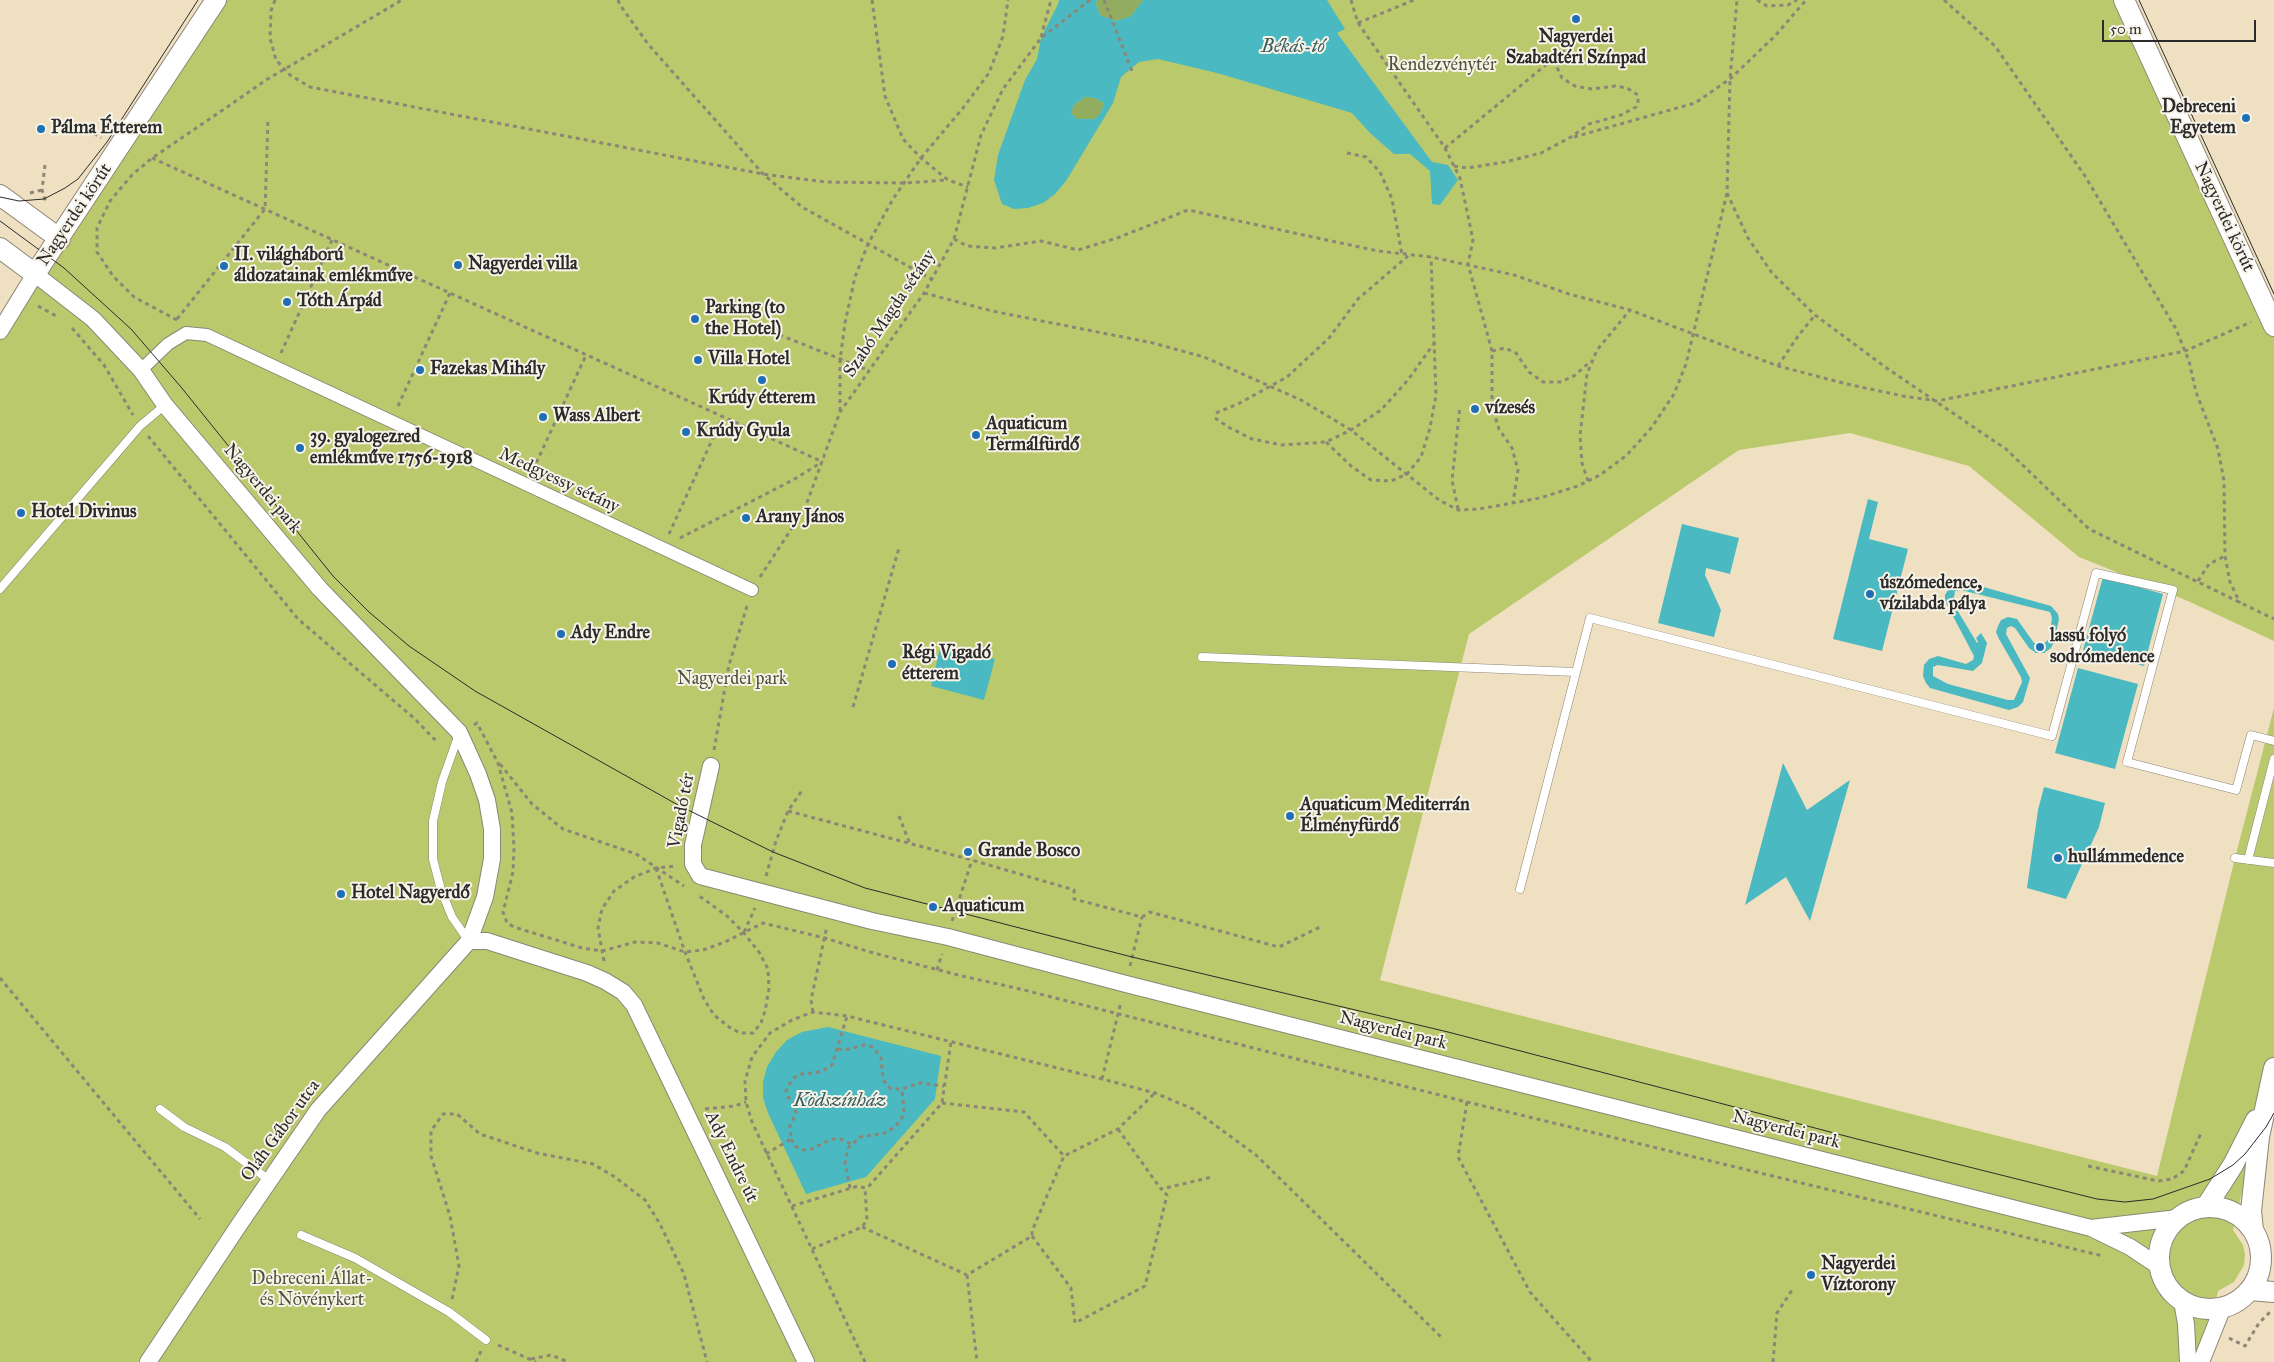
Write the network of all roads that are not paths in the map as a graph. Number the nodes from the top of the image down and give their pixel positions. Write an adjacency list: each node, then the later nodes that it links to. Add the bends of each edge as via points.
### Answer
1 (216, 0): 4 (street, Nagyerdei körút)
2 (2124, 0): 7 (street, Nagyerdei körút)
3 (0, 195): 4 (street)
4 (60, 238): 6 (street, Nagyerdei körút)
5 (0, 248): 6 (street)
6 (35, 274): 8 (street, Nagyerdei körút); 9 (street, Nagyerdei park, via 93,319)
7 (2271, 320)
8 (0, 331)
9 (141, 370): 10 (street, Nagyerdei park); 12 (street, Medgyessy sétány, via 186,332 207,335)
10 (165, 405): 11 (lane, via 140,426); 15 (street, Nagyerdei park, via 320,589)
11 (0, 589)
12 (752, 590)
13 (1202, 656): 14 (lane)
14 (1575, 672): 16 (lane, via 1590,618 2052,736 2096,573 2173,590 2127,762 2236,790 2251,735); 23 (lane)
15 (459, 732): 24 (street, via 487,800 492,830 492,859 485,897); 24 (lane, via 433,821 433,858 452,916)
16 (2274, 741)
17 (2274, 759): 20 (lane)
18 (711, 766): 22 (street, Vigadó tér)
19 (2234, 858): 20 (lane)
20 (2248, 860): 21 (lane)
21 (2274, 863)
22 (693, 864): 31 (street, Nagyerdei park, via 700,876)
23 (1520, 889)
24 (469, 941): 28 (street, Oláh Gábor utca, via 318,1110); 41 (street, Ady Endre út, via 487,941 587,973 622,992 634,1005)
25 (2274, 1068): 26 (street)
26 (2265, 1102): 29 (street); 33 (street, via 2251,1211)
27 (160, 1109): 28 (lane, via 184,1127 226,1147)
28 (269, 1180): 40 (street, Oláh Gábor utca)
29 (2206, 1207): 30 (street, via 2191,1210); 33 (street, via 2220,1207 2244,1219)
30 (2178, 1218): 31 (street, Nagyerdei park); 34 (street, via 2162,1240)
31 (2090, 1228): 34 (street, Nagyerdei park, via 2130,1247)
32 (301, 1235): 39 (lane, via 355,1258 449,1312)
33 (2262, 1242): 35 (street, via 2262,1261)
34 (2159, 1273): 37 (street, via 2172,1292)
35 (2250, 1290): 36 (street); 38 (street, via 2238,1301)
36 (2274, 1292)
37 (2173, 1301): 38 (street, via 2202,1308); 42 (street, via 2186,1324)
38 (2224, 1307): 43 (street)
39 (486, 1340)
40 (148, 1362)
41 (806, 1362)
42 (2188, 1362)
43 (2201, 1362)

